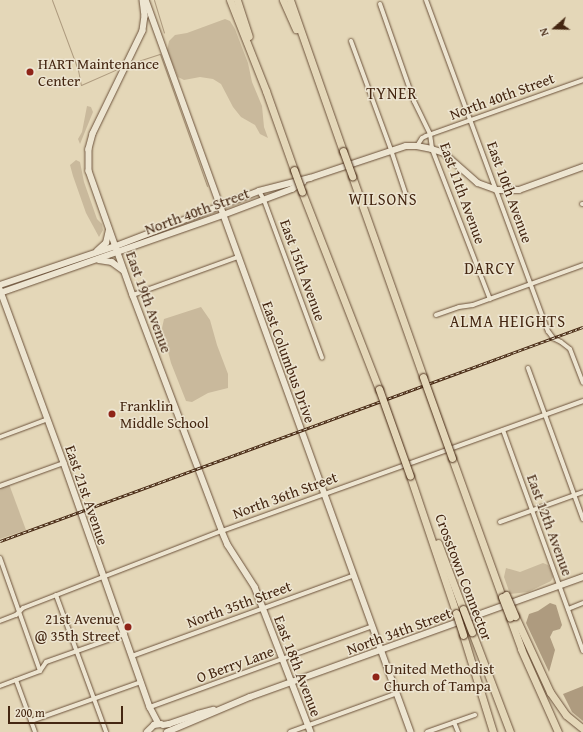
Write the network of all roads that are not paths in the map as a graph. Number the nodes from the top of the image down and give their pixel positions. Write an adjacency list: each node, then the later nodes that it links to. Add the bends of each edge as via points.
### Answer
1 (144, 0): 8 (main road, East 19th Avenue); 9 (main road, East Columbus Drive)
2 (230, 0): 13 (highway)
3 (237, 0): 13 (highway)
4 (283, 0): 12 (highway)
5 (290, 0): 12 (highway)
6 (426, 0): 14 (street, East 10th Avenue)
7 (380, 4): 15 (street, East 11th Avenue, via 414,101)
8 (145, 25): 9 (main road); 27 (main road, East 19th Avenue, via 136,50 93,134 88,149 90,175)
9 (155, 27): 25 (main road, East Columbus Drive)
10 (351, 41): 18 (street)
11 (583, 80): 14 (street, North 40th Street)
12 (319, 81): 68 (highway, bridge, via 452,458)
13 (266, 92): 49 (highway, bridge)
14 (471, 120): 15 (street, North 40th Street); 21 (street, East 10th Avenue)
15 (430, 134): 16 (street, via 422,138); 17 (street, East 11th Avenue)
16 (417, 146): 17 (main road, North 40th Street); 18 (main road, North 40th Street)
17 (432, 149): 21 (main road, North 40th Street, via 444,153 478,183); 38 (street, East 11th Avenue)
18 (391, 150): 20 (main road, North 40th Street); 24 (street)
19 (583, 167): 21 (main road, via 519,190)
20 (310, 178): 22 (main road, North 40th Street); 23 (main road, North 40th Street, via 292,189)
21 (497, 190): 34 (street, East 10th Avenue)
22 (259, 191): 23 (street, East 15th Avenue); 25 (main road, North 40th Street)
23 (264, 200): 26 (main road, North 40th Street); 40 (street, East 15th Avenue)
24 (408, 201)
25 (221, 207): 26 (main road, East Columbus Drive); 28 (main road, North 40th Street)
26 (223, 215): 28 (main road, North 40th Street); 30 (main road, East Columbus Drive)
27 (110, 228): 28 (main road, East 19th Avenue); 29 (main road, via 106,243)
28 (118, 249): 29 (main road, North 40th Street); 31 (main road, North 40th Street); 33 (main road, East 19th Avenue)
29 (94, 254): 35 (main road, North 40th Street)
30 (238, 257): 37 (street); 52 (main road, East Columbus Drive)
31 (97, 260): 33 (main road, via 112,262); 36 (main road, North 40th Street)
32 (583, 265): 34 (street)
33 (125, 272): 37 (main road, East 19th Avenue)
34 (531, 284): 38 (street); 42 (street, East 10th Avenue, via 548,331 573,354)
35 (0, 285)
36 (1, 291): 45 (main road, East 21st Avenue)
37 (133, 295): 57 (main road, East 19th Avenue)
38 (490, 299): 39 (street)
39 (436, 316)
40 (322, 358)
41 (528, 368): 44 (street)
42 (583, 383)
43 (583, 401): 44 (street, North 36th Street)
44 (546, 414): 46 (street, North 36th Street); 53 (street)
45 (48, 419): 47 (street); 48 (main road, East 21st Avenue)
46 (503, 430): 52 (street, North 36th Street); 54 (street, East 12th Avenue)
47 (0, 437)
48 (64, 463): 50 (street); 60 (main road, East 21st Avenue)
49 (410, 476): 100 (highway, bridge); 101 (highway, Crosstown Connector, bridge)
50 (0, 486)
51 (583, 492): 53 (street)
52 (325, 494): 57 (street, North 36th Street); 59 (main road, East Columbus Drive)
53 (574, 495): 54 (street); 55 (street)
54 (532, 510): 56 (street); 62 (street, East 12th Avenue)
55 (583, 519)
56 (500, 522)
57 (222, 531): 60 (street, North 36th Street); 65 (main road, East 19th Avenue, via 255,587)
58 (0, 558): 67 (street)
59 (354, 575): 65 (street, North 35th Street); 70 (main road, East Columbus Drive)
60 (103, 576): 63 (street, North 36th Street); 71 (main road, East 21st Avenue)
61 (583, 577): 62 (main road, North 34th Street)
62 (559, 586): 66 (street, East 12th Avenue); 72 (main road, North 34th Street)
63 (56, 595): 67 (street, North 36th Street); 73 (street)
64 (583, 603): 66 (street)
65 (264, 608): 75 (street, North 35th Street); 76 (main road, East 18th Avenue)
66 (568, 609): 74 (street, East 12th Avenue)
67 (19, 611): 69 (street, North 36th Street, via 16,615); 77 (street)
68 (512, 617): 91 (highway, via 550,692 566,715); 102 (highway, via 521,649)
69 (0, 621)
70 (372, 626): 72 (main road, East Columbus Drive); 76 (street, O Berry Lane)
71 (125, 634): 73 (street); 75 (main road, East 21st Avenue)
72 (382, 650): 80 (main road, North 34th Street); 82 (main road, East Columbus Drive)
73 (77, 651): 77 (street, via 46,662); 83 (street)
74 (583, 651)
75 (132, 656): 79 (main road, East 21st Avenue)
76 (283, 659): 80 (main road, East 18th Avenue); 84 (street, O Berry Lane)
77 (40, 671): 78 (street)
78 (16, 680): 81 (street); 87 (street)
79 (141, 682): 83 (street); 84 (main road, East 21st Avenue)
80 (292, 682): 85 (main road, North 34th Street); 89 (main road, East 18th Avenue)
81 (0, 686)
82 (397, 693): 89 (street); 97 (main road, East Columbus Drive)
83 (94, 698): 87 (street); 93 (street)
84 (150, 708): 90 (main road, East 21st Avenue)
85 (223, 708): 90 (main road, North 34th Street); 94 (main road, North 34th Street)
86 (475, 715): 88 (street)
87 (31, 721): 92 (street)
88 (454, 722): 98 (street); 99 (street)
89 (308, 725): 95 (street); 96 (main road, East 18th Avenue)
90 (154, 728): 94 (main road, East 21st Avenue)
91 (583, 729)
92 (35, 732)
93 (106, 732)
94 (166, 732)
95 (290, 732)
96 (311, 732)
97 (411, 732)
98 (427, 732)
99 (458, 732)
100 (493, 732)
101 (510, 732)
102 (558, 732)

